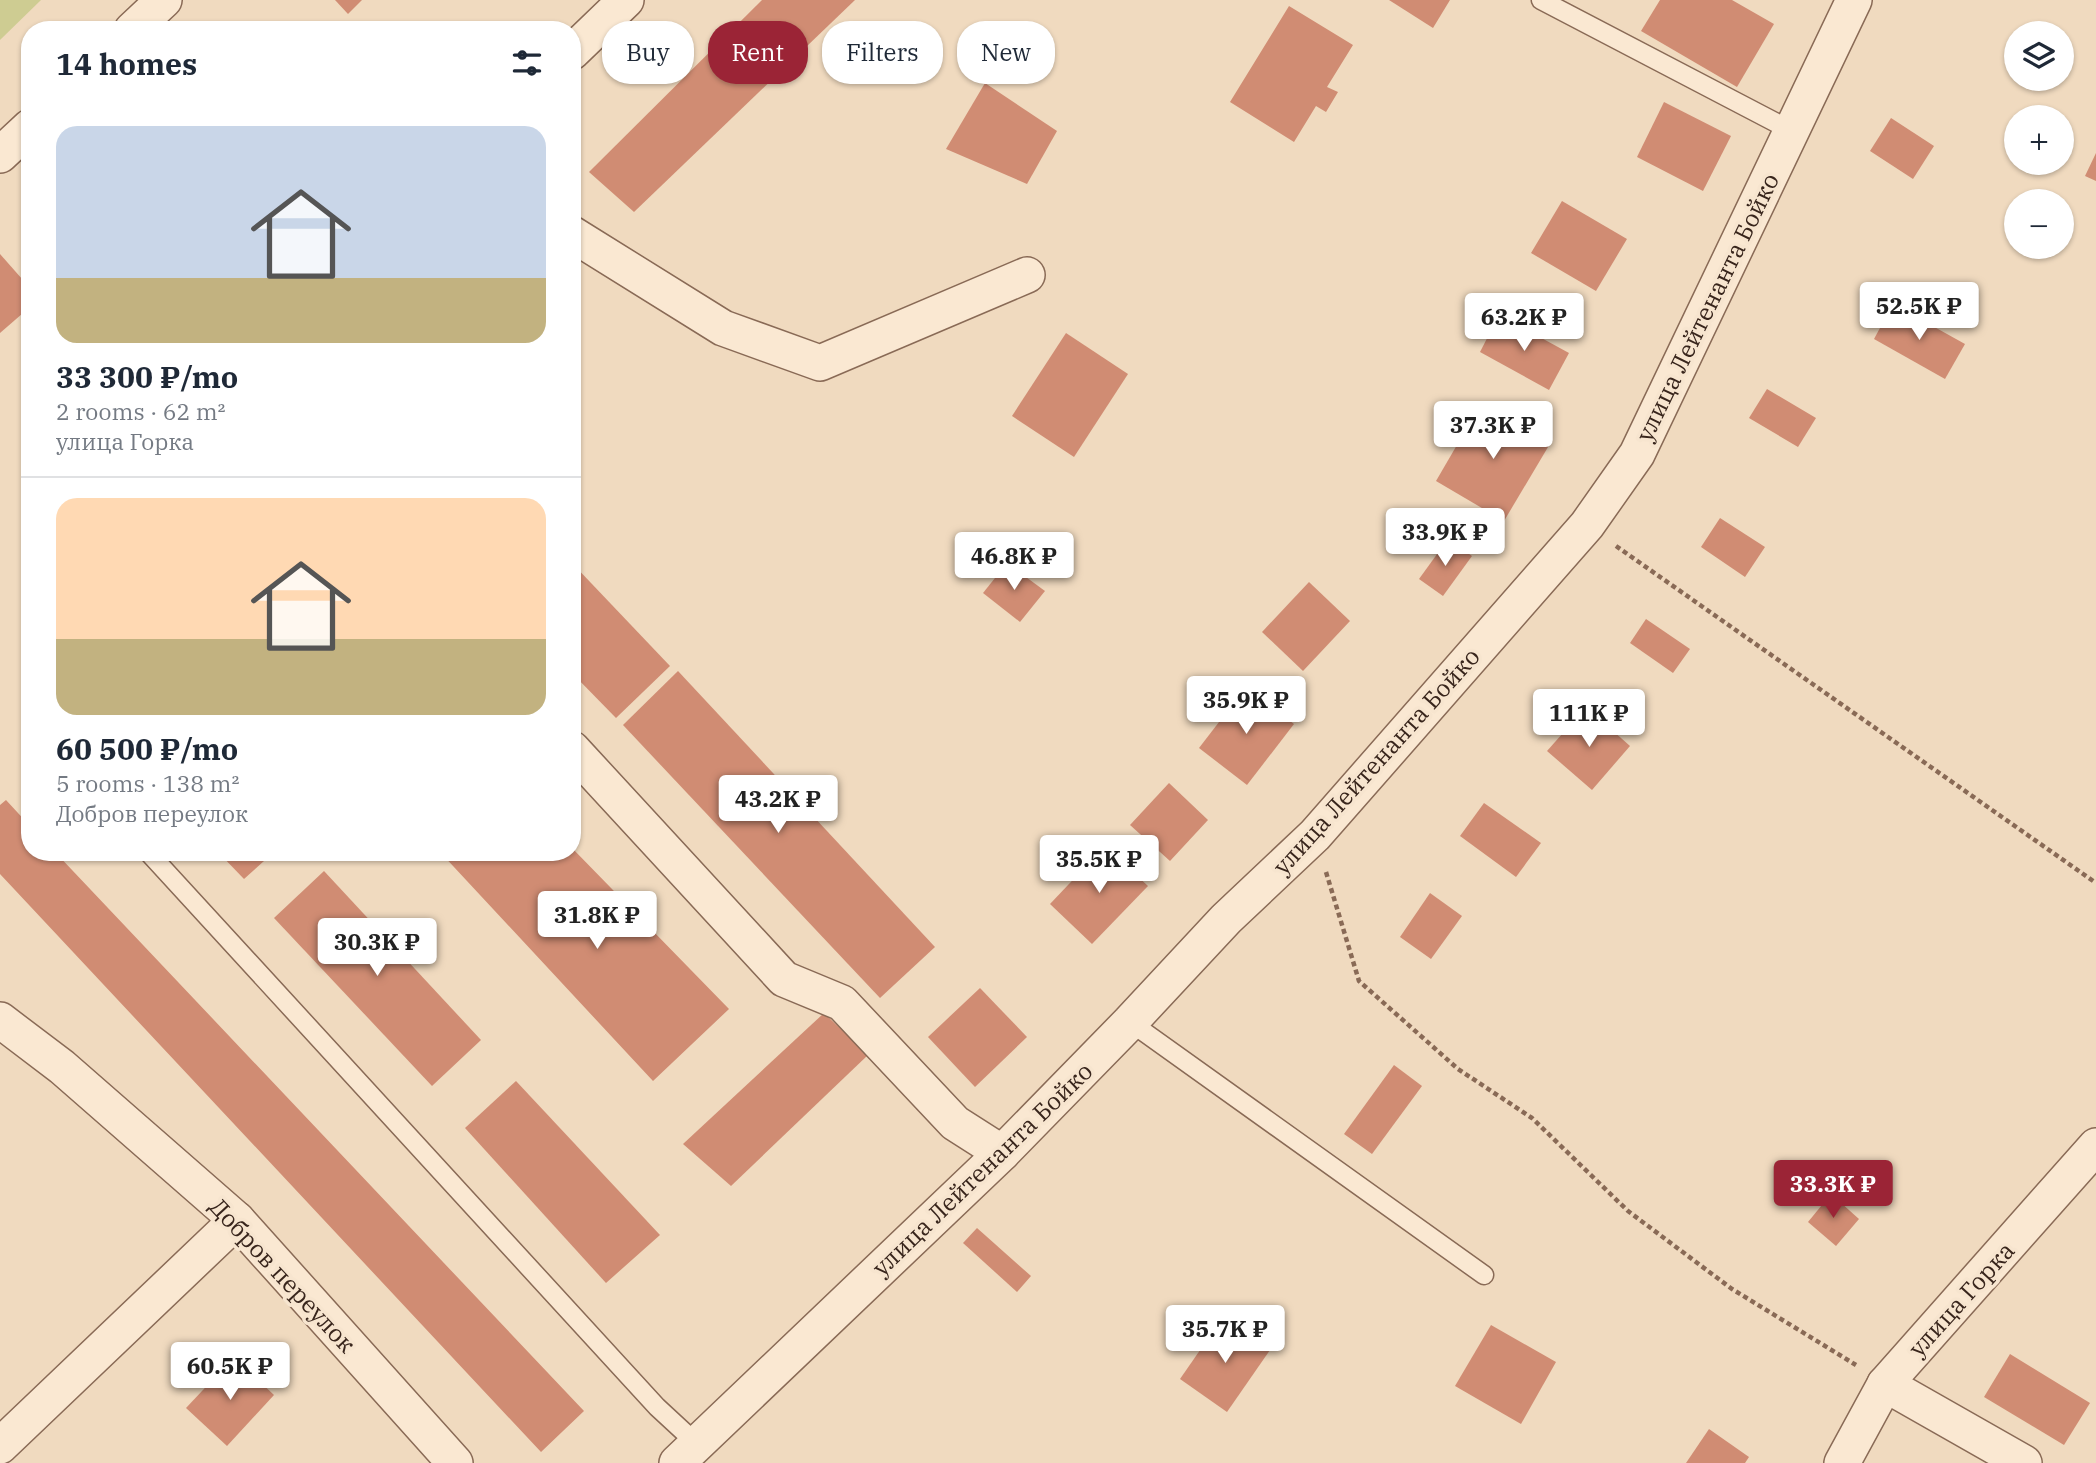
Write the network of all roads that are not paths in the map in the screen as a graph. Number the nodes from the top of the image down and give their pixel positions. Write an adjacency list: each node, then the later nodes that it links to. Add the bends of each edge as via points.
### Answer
1 (164, 0): 5 (street)
2 (626, 0): 6 (street)
3 (1541, 0): 7 (lane)
4 (1854, 0): 7 (street, улица Лейтенанта Бойко)
5 (142, 21)
6 (581, 43)
7 (1792, 131): 15 (street, улица Лейтенанта Бойко, via 1637,454 1587,525 1315,835 1226,919)
8 (21, 135): 9 (street)
9 (0, 155)
10 (581, 240): 11 (street, via 723,328 820,363)
11 (1027, 275)
12 (581, 759): 17 (street, via 784,979 842,1003 955,1122)
13 (156, 861): 22 (lane, via 657,1407)
14 (0, 1020): 18 (street, Добров переулок, via 62,1067)
15 (1130, 1022): 17 (street, улица Лейтенанта Бойко); 19 (lane)
16 (2096, 1146): 20 (street, улица Горка)
17 (1002, 1153): 22 (street, улица Лейтенанта Бойко)
18 (237, 1220): 21 (street); 23 (street, Добров переулок)
19 (1483, 1275)
20 (1885, 1384): 24 (street, улица Горка); 25 (street)
21 (0, 1446)
22 (687, 1454)
23 (454, 1463)
24 (1842, 1463)
25 (2024, 1463)

